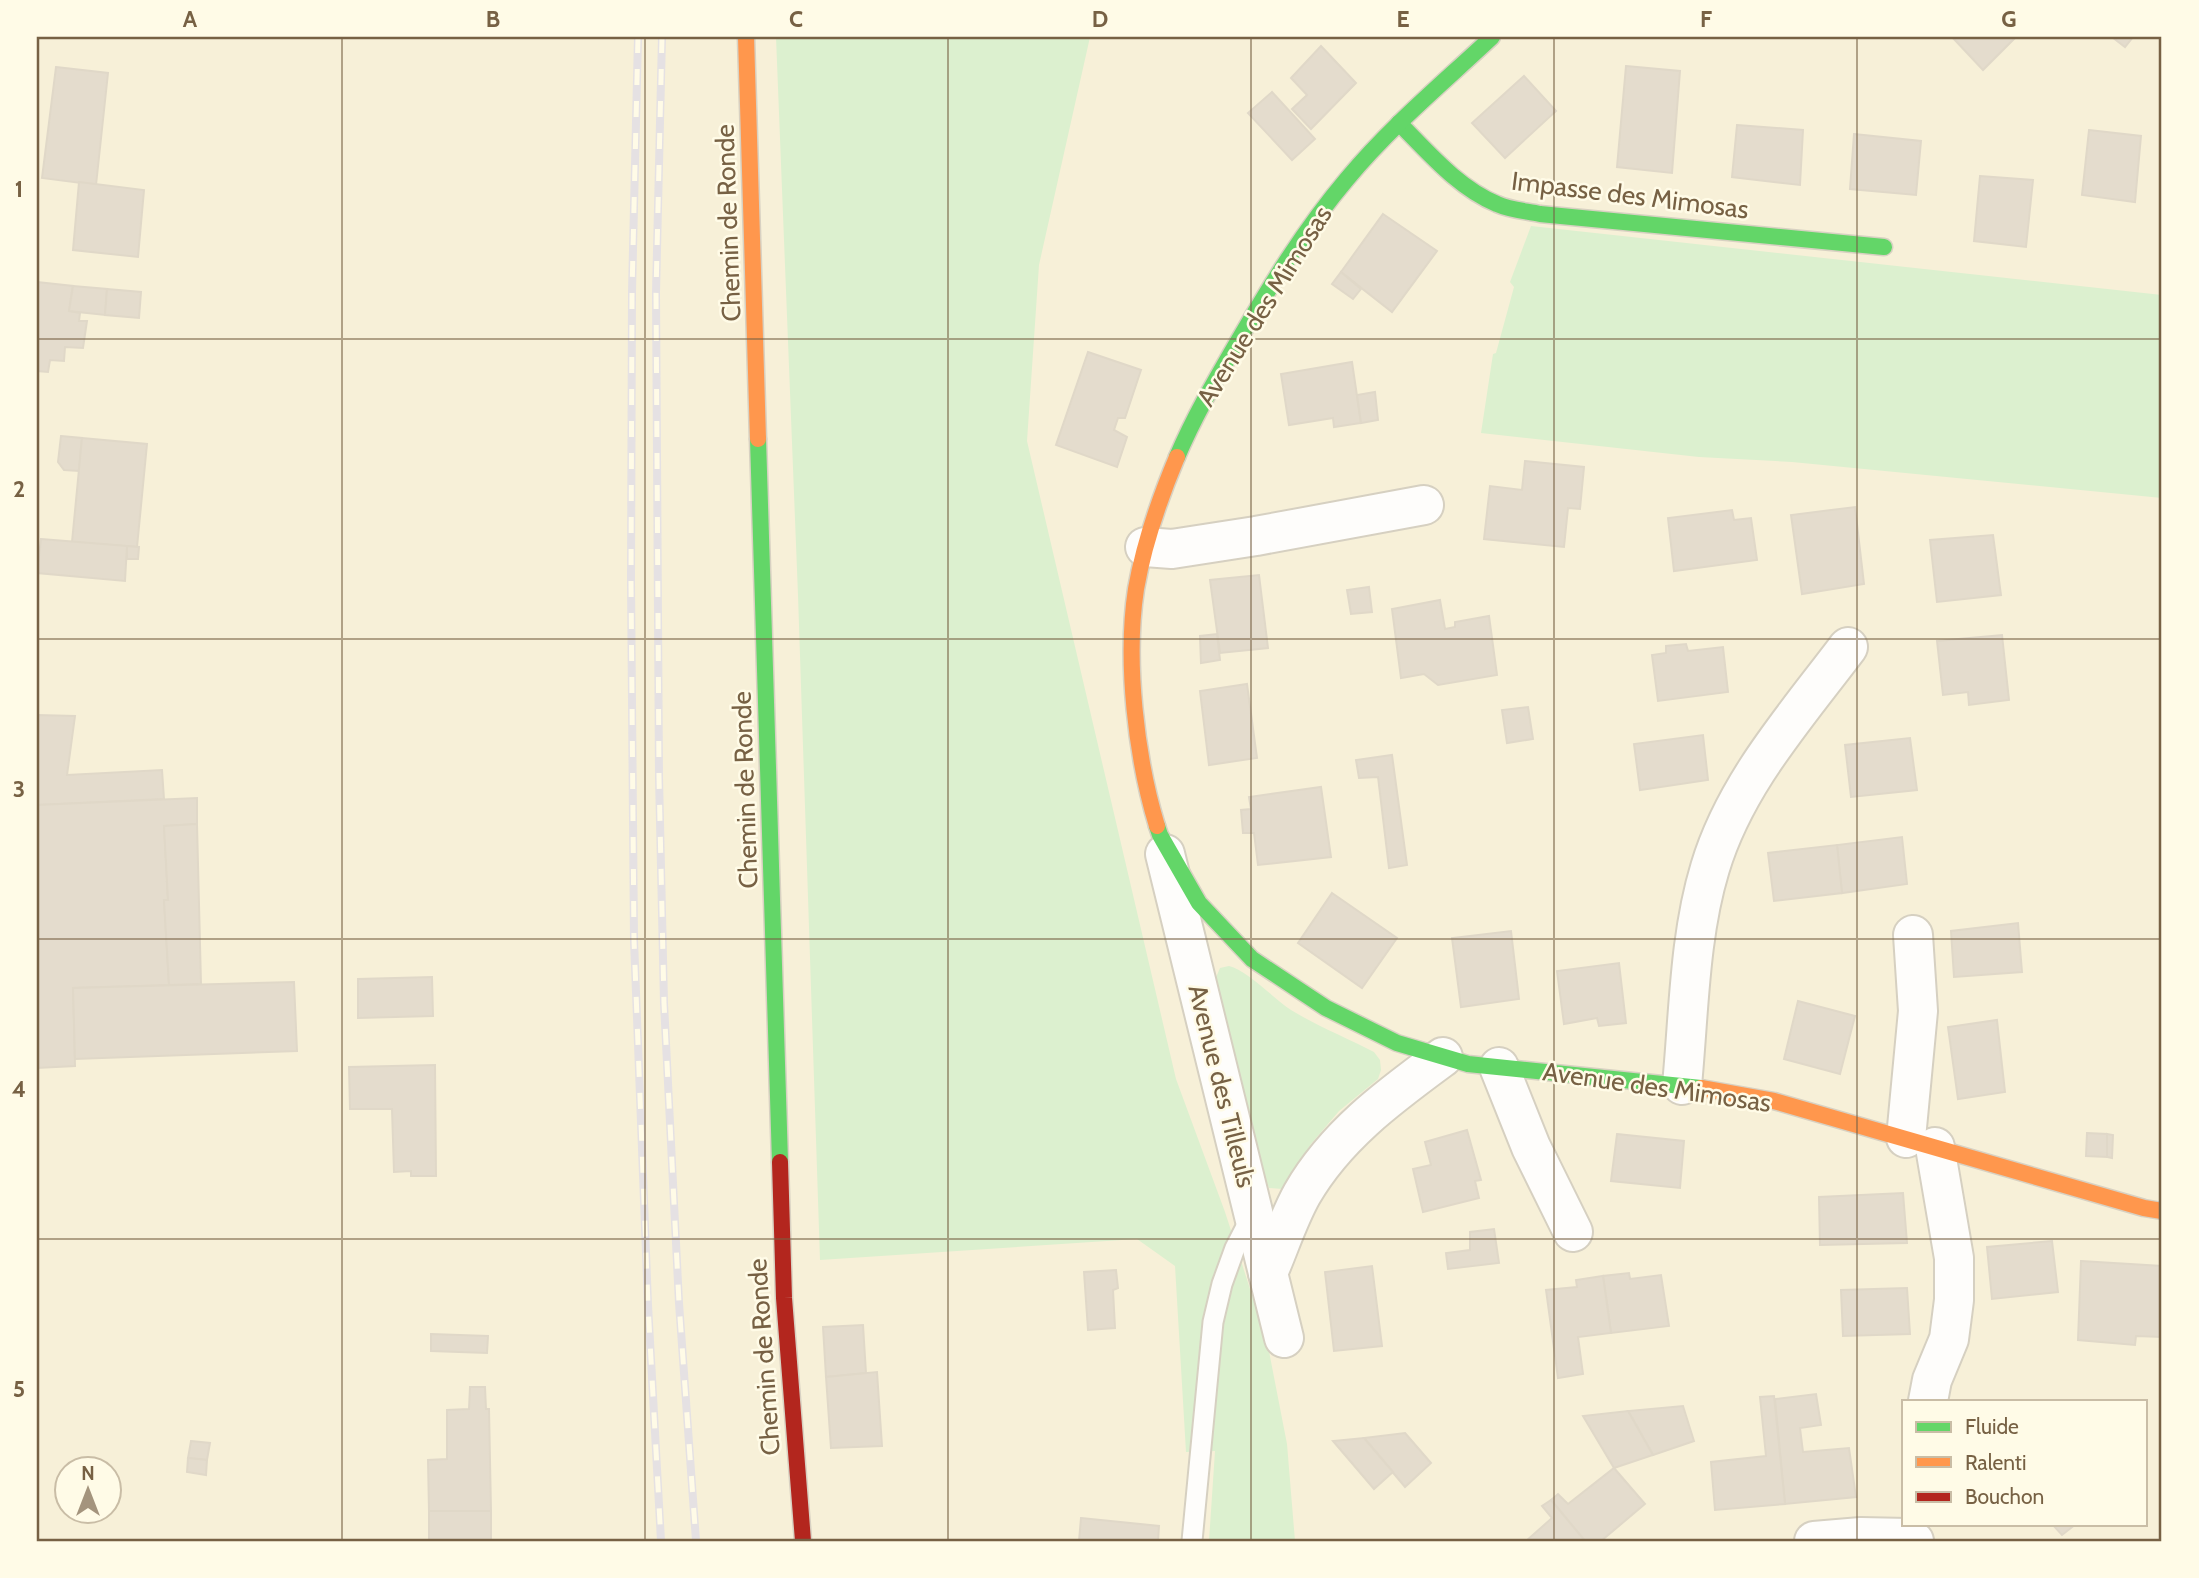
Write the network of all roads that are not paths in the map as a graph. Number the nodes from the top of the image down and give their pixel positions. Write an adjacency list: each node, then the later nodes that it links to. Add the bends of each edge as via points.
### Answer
1 (747, 37): 21 (street, Chemin de Ronde, via 782,1257)
2 (1492, 37): 3 (street, Avenue des Mimosas)
3 (1399, 123): 4 (street, Impasse des Mimosas, via 1472,191 1510,208); 6 (street, Avenue des Mimosas, via 1340,187 1266,292 1192,421)
4 (1884, 247)
5 (1424, 505): 6 (street, via 1172,549)
6 (1145, 547): 8 (street, Avenue des Mimosas, via 1136,591 1134,692 1147,792)
7 (1848, 647): 12 (street, via 1754,774 1728,821 1710,868 1697,926)
8 (1160, 835): 10 (street, Avenue des Mimosas, via 1199,903 1252,959 1326,1008 1397,1043); 15 (street, Avenue des Tilleuls)
9 (1913, 935): 13 (street)
10 (1443, 1057): 11 (street, Avenue des Mimosas); 17 (street, via 1376,1106 1336,1146 1302,1195)
11 (1499, 1066): 12 (street, Avenue des Mimosas); 16 (street, Avenue des Mimosas, via 1531,1147)
12 (1682, 1085): 13 (street, Avenue des Mimosas, via 1774,1101)
13 (1920, 1143): 14 (street, Avenue des Mimosas); 19 (street, via 1954,1258 1949,1339)
14 (2162, 1211)
15 (1253, 1212): 17 (street, Avenue des Tilleuls); 22 (lane, via 1230,1260 1213,1322)
16 (1573, 1232)
17 (1268, 1273): 18 (street, Avenue des Tilleuls)
18 (1284, 1338)
19 (1930, 1390)
20 (1911, 1534): 23 (street)
21 (803, 1541)
22 (1192, 1541)
23 (1814, 1541)

